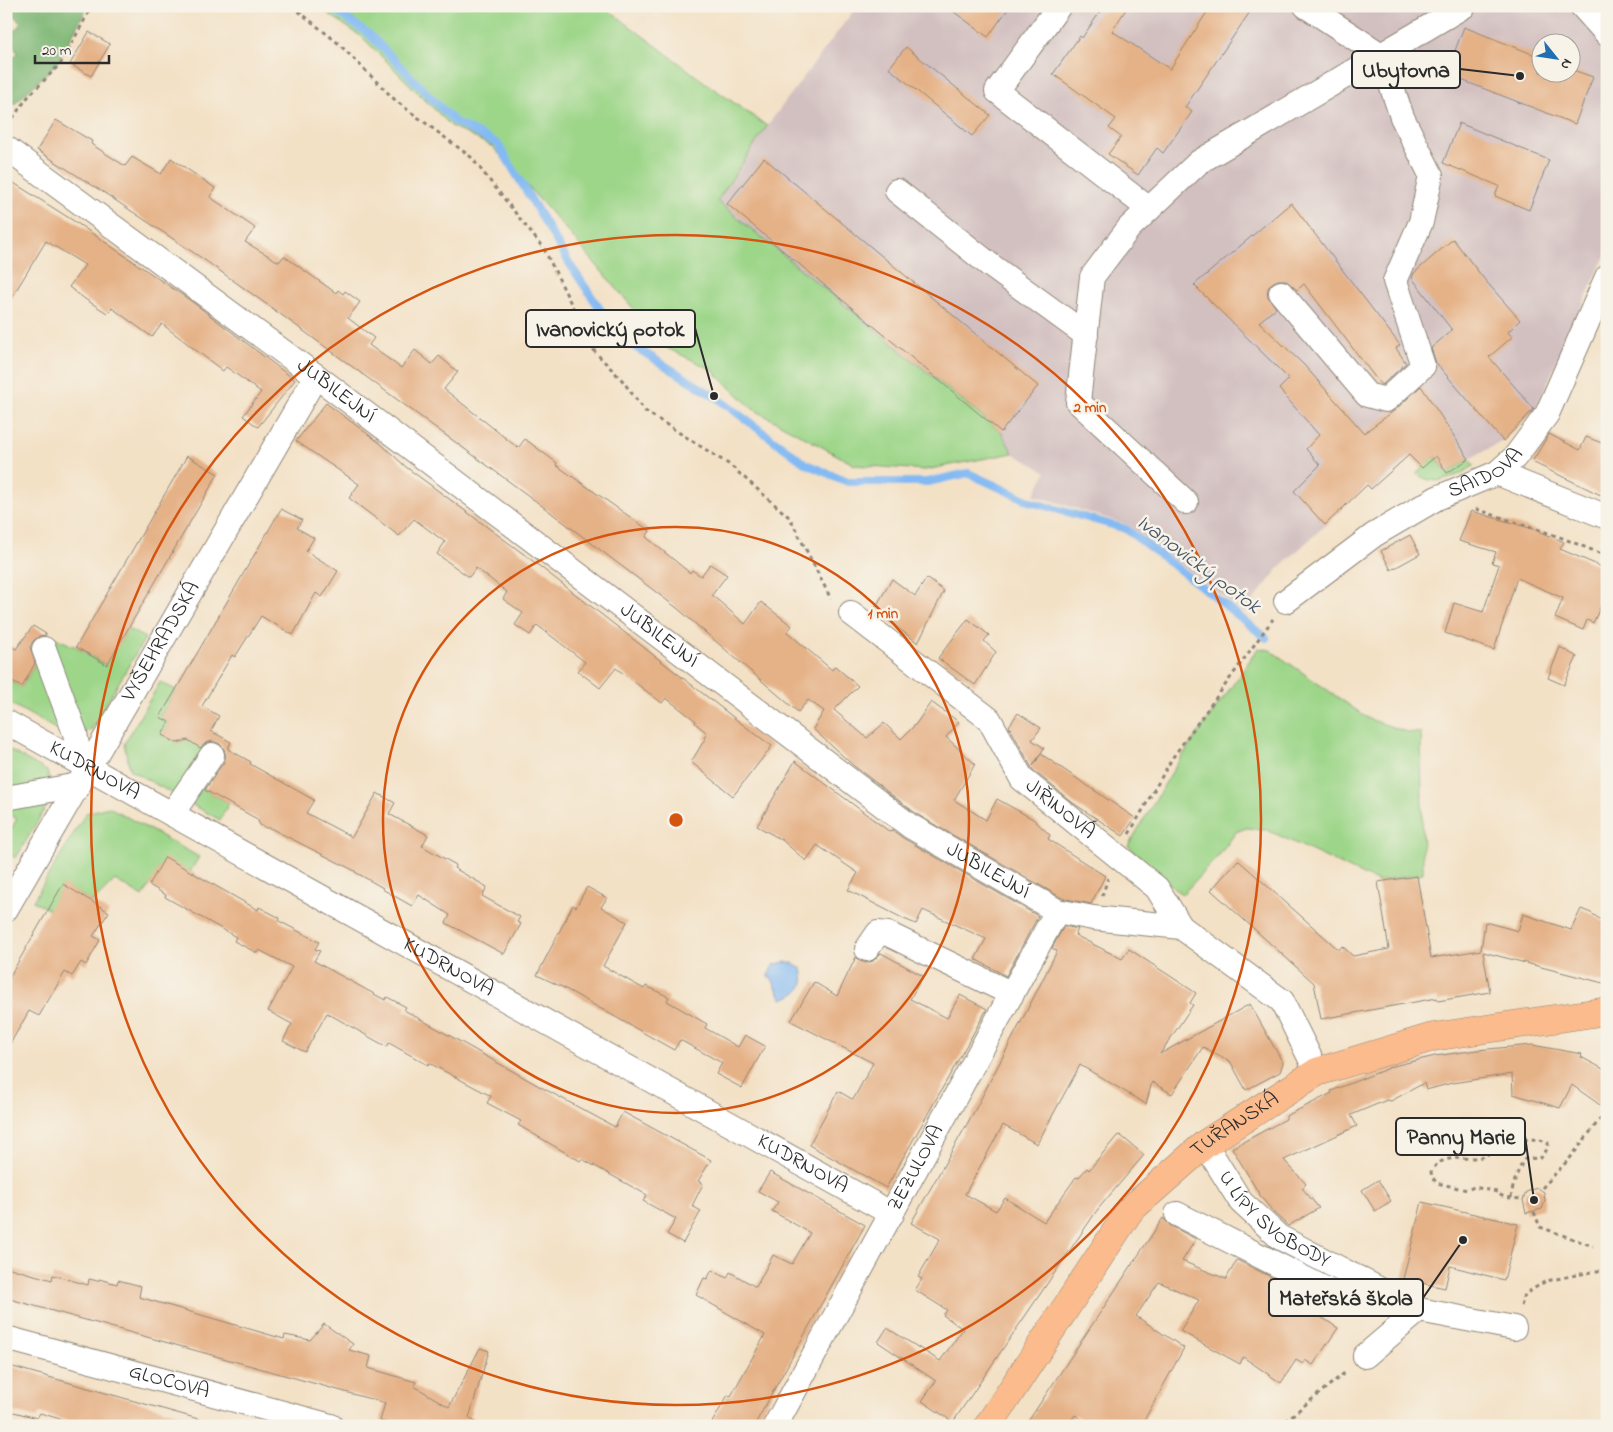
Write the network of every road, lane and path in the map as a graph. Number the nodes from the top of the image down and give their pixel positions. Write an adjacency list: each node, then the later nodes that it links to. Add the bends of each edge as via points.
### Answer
1 (92, 6): 9 (path, via 61,63 26,98)
2 (292, 6): 23 (path, via 338,43 396,101 471,157 544,249 595,352 645,411 730,465 790,518 830,598)
3 (1059, 6): 12 (street, via 996,91)
4 (1306, 6): 8 (street)
5 (1464, 6): 8 (street)
6 (1582, 6): 7 (street)
7 (1607, 34)
8 (1380, 55): 12 (street, via 1199,162); 14 (street, via 1402,116 1431,174 1421,222 1395,281 1423,366 1386,400 1367,395)
9 (6, 132)
10 (6, 148): 16 (street, JUBILEJNÍ)
11 (897, 191): 15 (street)
12 (1149, 209): 15 (street, via 1129,228 1092,277)
13 (1607, 277): 17 (street, SAIDOVA, via 1547,414 1515,457)
14 (1281, 293)
15 (1086, 336): 18 (street, via 1078,402)
16 (316, 376): 27 (street, VYŠEHRADSKÁ); 32 (street, JUBILEJNÍ, via 910,826)
17 (1497, 473): 20 (street); 22 (street, SAIDOVA, via 1437,498 1374,535)
18 (1186, 502)
19 (1468, 509): 21 (path, via 1478,508)
20 (1607, 517)
21 (1607, 556)
22 (1286, 600): 30 (path, via 1173,757)
23 (851, 613): 30 (street, JIŘINOVÁ, via 989,719 1022,778)
24 (44, 649): 27 (street, via 75,733)
25 (6, 722): 27 (street, KUDRNOVA)
26 (212, 756): 29 (street)
27 (82, 772): 28 (street); 29 (street, KUDRNOVA); 31 (street, VYŠEHRADSKÁ)
28 (6, 798)
29 (172, 814): 45 (street, KUDRNOVA)
30 (1117, 855): 33 (path); 34 (street, JIŘINOVÁ, via 1158,888)
31 (6, 909)
32 (1057, 911): 33 (street, JUBILEJNÍ); 36 (street, ZEZULOVA)
33 (1093, 918): 34 (street, JUBILEJNÍ)
34 (1181, 927): 38 (street, via 1282,1001)
35 (867, 949): 36 (street, via 878,933 888,934)
36 (1012, 994): 45 (street, ZEZULOVA)
37 (1607, 1011): 38 (main road, TUŘANSKÁ, via 1433,1037)
38 (1317, 1072): 40 (main road, TUŘANSKÁ)
39 (1607, 1110): 41 (path)
40 (1205, 1144): 49 (street, U LÍPY SVOBODY, via 1241,1202 1279,1237); 56 (main road, TUŘANSKÁ, via 1130,1210)
41 (1542, 1188)
42 (1511, 1198): 42 (path, via 1474,1187 1467,1190 1437,1183 1431,1172 1443,1160 1482,1157 1512,1142 1541,1139 1548,1143 1541,1158 1525,1159 1521,1164); 43 (path)
43 (1524, 1199)
44 (1534, 1212): 47 (path, via 1540,1227)
45 (892, 1214): 55 (street, ZEZULOVA)
46 (1177, 1214): 49 (street, U LÍPY SVOBODY, via 1347,1300)
47 (1593, 1246)
48 (1607, 1269): 51 (path, via 1546,1281 1525,1294)
49 (1358, 1278): 50 (street, U LÍPY SVOBODY)
50 (1419, 1310): 51 (street, U LÍPY SVOBODY); 53 (street)
51 (1514, 1328)
52 (6, 1338): 54 (street, GLOCOVA)
53 (1365, 1356): 57 (path)
54 (331, 1426)
55 (775, 1426)
56 (988, 1426)
57 (1279, 1426)

